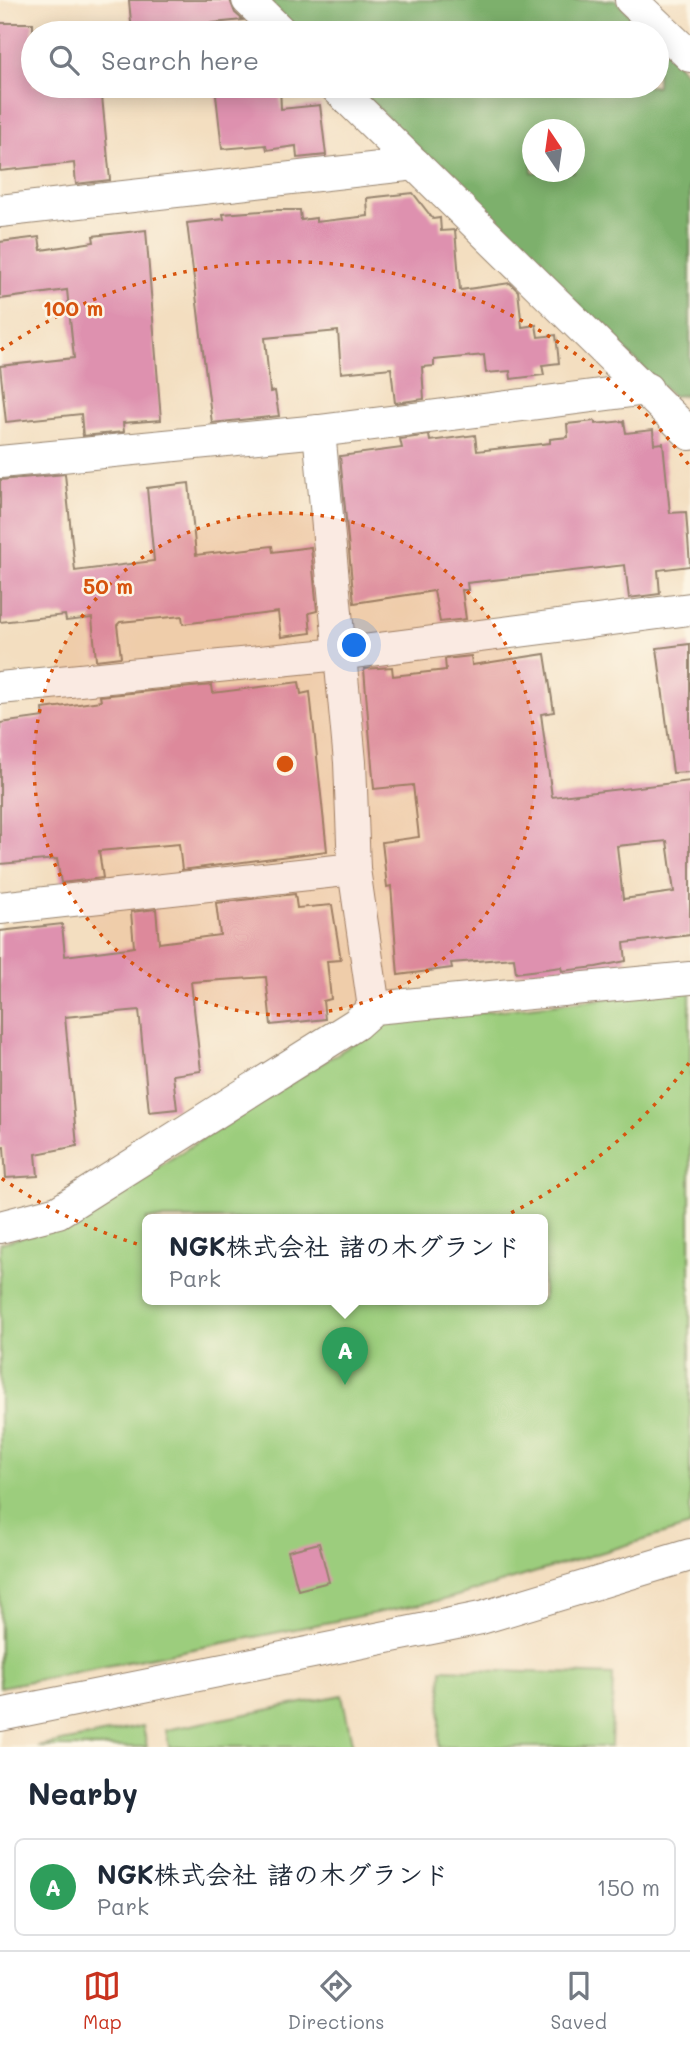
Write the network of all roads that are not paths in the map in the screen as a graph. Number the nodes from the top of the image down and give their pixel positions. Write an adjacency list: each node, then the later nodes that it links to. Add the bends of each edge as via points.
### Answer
1 (248, 0): 3 (street)
2 (631, 0): 4 (street)
3 (270, 21)
4 (653, 21)
5 (669, 36): 6 (street)
6 (690, 56)
7 (347, 98): 8 (street)
8 (415, 164): 9 (street); 10 (street)
9 (0, 211)
10 (667, 399): 11 (street); 12 (street)
11 (319, 431): 13 (street); 15 (street)
12 (690, 434)
13 (0, 462)
14 (690, 609): 15 (street)
15 (339, 654): 16 (street); 17 (street)
16 (0, 688)
17 (354, 869): 18 (street); 20 (street)
18 (0, 908)
19 (690, 978): 20 (street)
20 (374, 1008): 21 (street, via 356,1024 58,1212)
21 (0, 1227)
22 (690, 1555): 23 (street, via 481,1618)
23 (0, 1715)

